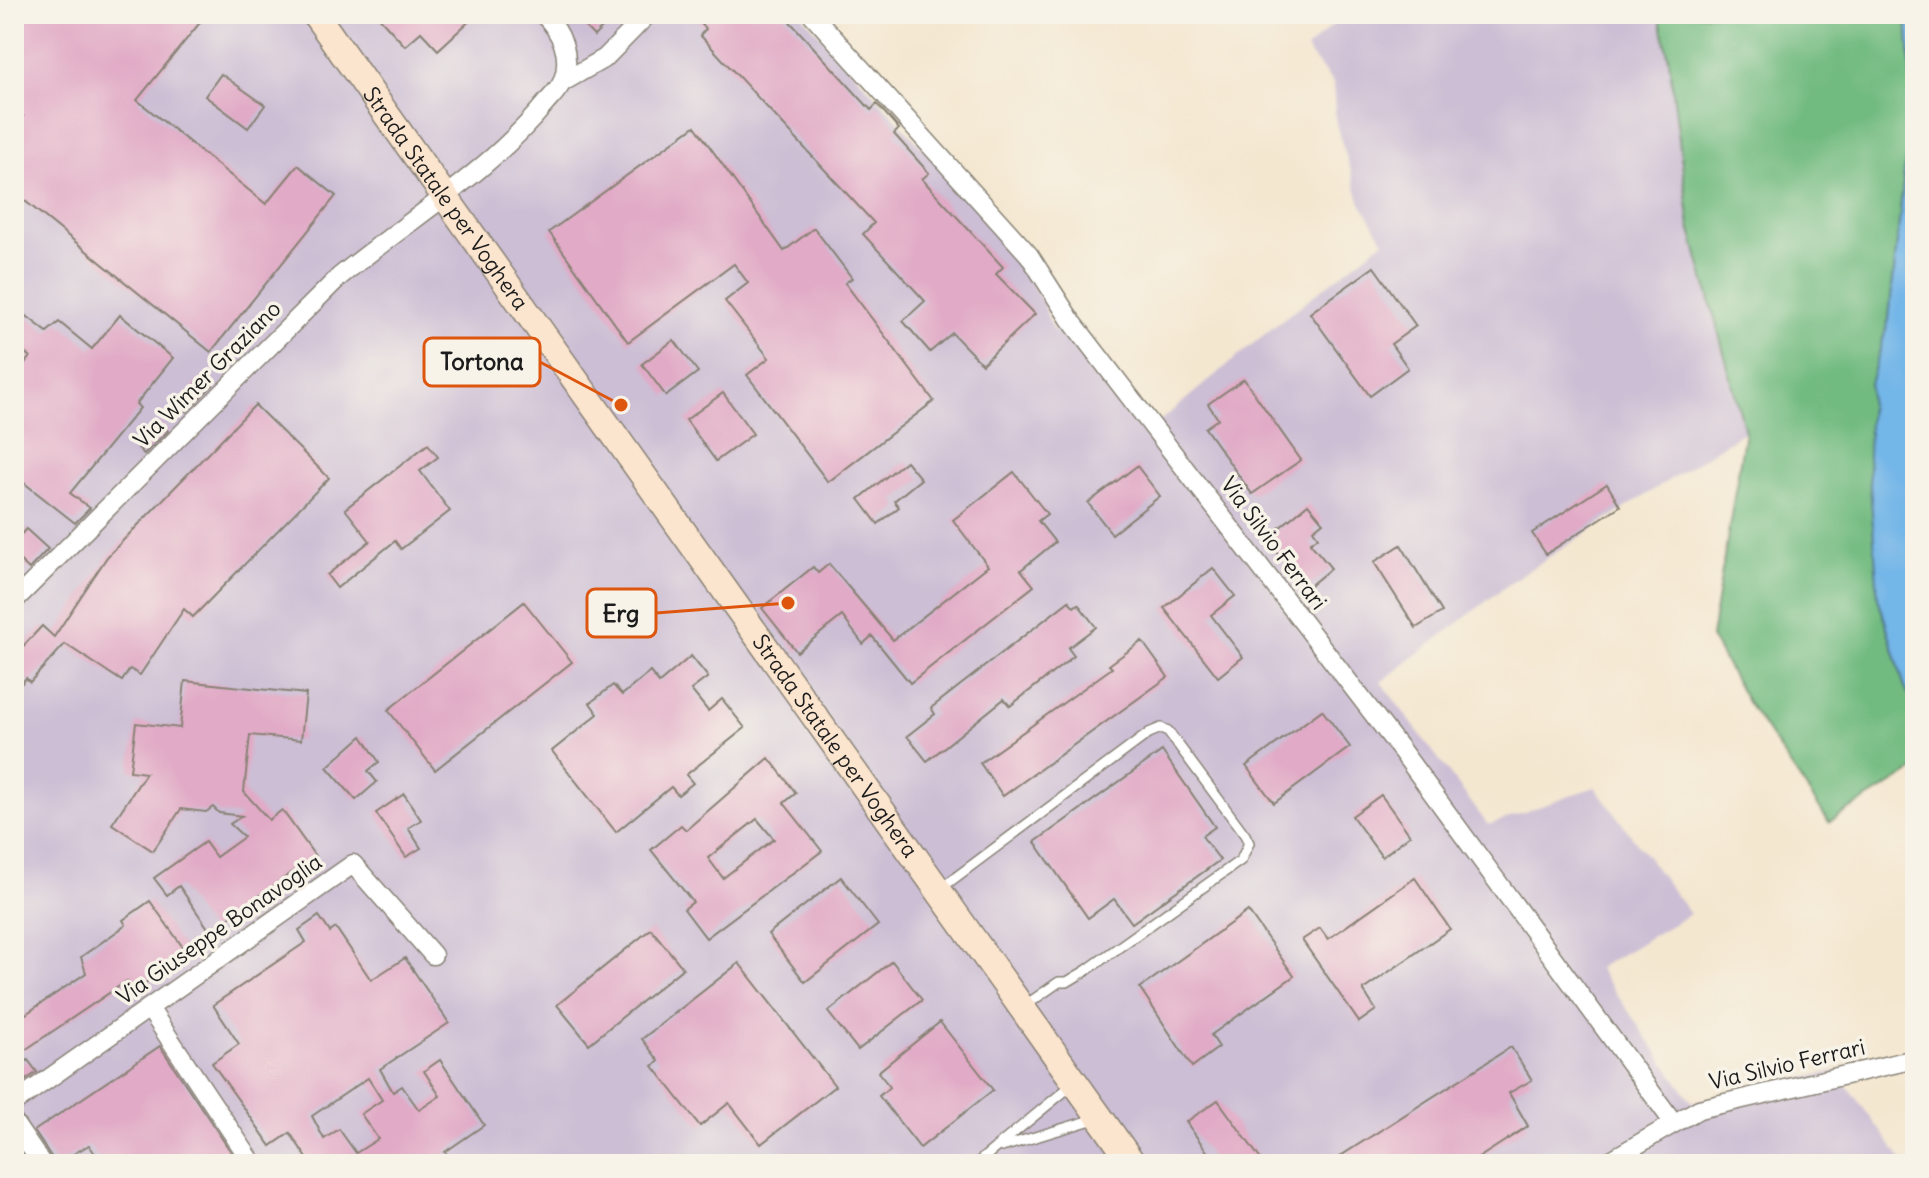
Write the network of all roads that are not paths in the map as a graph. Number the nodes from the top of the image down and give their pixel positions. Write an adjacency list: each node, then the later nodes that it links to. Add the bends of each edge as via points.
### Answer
1 (315, 14): 6 (main road, Strada Statale per Voghera)
2 (543, 14): 5 (street, via 561,35)
3 (648, 14): 5 (street, via 605,58)
4 (812, 14): 16 (street, Via Silvio Ferrari, via 1029,255 1070,319 1401,750)
5 (563, 82): 6 (street, Via Wimer Graziano, via 520,135)
6 (447, 194): 7 (street, Via Wimer Graziano, via 339,277); 8 (main road, Strada Statale per Voghera)
7 (14, 601)
8 (940, 889): 10 (main road, Strada Statale per Voghera); 10 (lane, via 1161,728 1245,835 1249,843 1241,860 1087,970)
9 (433, 955): 11 (street, Via Giuseppe Bonavoglia, via 353,864)
10 (1023, 1007): 13 (main road, Strada Statale per Voghera)
11 (149, 1008): 14 (street, Via Giuseppe Bonavoglia); 20 (street)
12 (1915, 1059): 16 (street, Via Silvio Ferrari, via 1699,1109)
13 (1075, 1082): 15 (main road, Strada Statale per Voghera); 18 (lane)
14 (14, 1103)
15 (1101, 1117): 18 (lane); 22 (main road, Strada Statale per Voghera)
16 (1673, 1122): 23 (street, Via Silvio Ferrari)
17 (14, 1123): 19 (street)
18 (998, 1148): 21 (lane)
19 (42, 1164)
20 (253, 1164)
21 (976, 1164)
22 (1133, 1164)
23 (1604, 1164)

